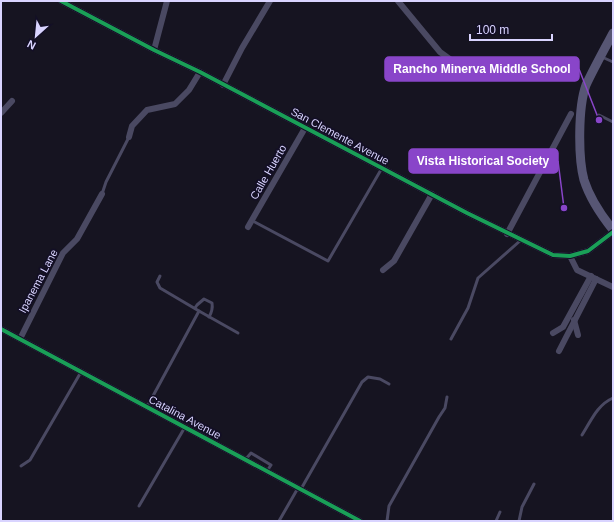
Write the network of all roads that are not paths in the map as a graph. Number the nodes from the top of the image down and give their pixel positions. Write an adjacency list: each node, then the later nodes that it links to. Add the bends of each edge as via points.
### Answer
1 (61, 1): 6 (street, San Clemente Avenue)
2 (167, 1): 6 (street)
3 (270, 1): 11 (street)
4 (398, 1): 8 (street, via 440,52)
5 (612, 39): 7 (main road)
6 (154, 50): 10 (street, San Clemente Avenue)
7 (601, 56): 9 (lane); 24 (main road, via 586,86 579,140 584,180 597,209)
8 (451, 60)
9 (613, 62)
10 (200, 72): 11 (street, San Clemente Avenue); 18 (street, via 189,90 175,104 147,110 132,126)
11 (223, 85): 17 (street, San Clemente Avenue)
12 (12, 101): 13 (street)
13 (1, 113)
14 (571, 114): 25 (street)
15 (599, 115): 16 (lane)
16 (613, 122)
17 (305, 128): 19 (street, San Clemente Avenue); 22 (street, Calle Huerto)
18 (129, 137): 20 (lane)
19 (382, 168): 21 (street, San Clemente Avenue); 22 (lane, via 328,261)
20 (102, 194): 40 (street, Ipanema Lane, via 77,239 63,253)
21 (432, 194): 25 (street, San Clemente Avenue); 28 (street, via 394,261)
22 (252, 220): 23 (street, Calle Huerto)
23 (248, 227)
24 (613, 231): 27 (street, San Clemente Avenue, via 588,251)
25 (507, 234): 26 (street, San Clemente Avenue)
26 (521, 240): 27 (street, San Clemente Avenue, via 553,255); 41 (lane, via 478,278 468,308)
27 (570, 256): 30 (street, via 577,270)
28 (383, 270)
29 (160, 276): 32 (lane, via 157,282 160,288)
30 (593, 277): 31 (street); 35 (street); 38 (street, via 563,327)
31 (613, 287)
32 (195, 308): 33 (lane); 34 (lane, via 204,299 212,303)
33 (199, 311): 34 (lane); 47 (lane)
34 (209, 316): 37 (lane)
35 (574, 320): 39 (street); 42 (street)
36 (1, 329): 40 (street, Catalina Avenue)
37 (238, 333)
38 (553, 333)
39 (578, 335)
40 (20, 339): 43 (street, Catalina Avenue)
41 (451, 339)
42 (559, 351)
43 (82, 372): 47 (street, Catalina Avenue); 50 (lane, via 30,460)
44 (389, 384): 52 (lane, via 368,377 362,382)
45 (447, 397): 57 (lane, via 445,408 389,506)
46 (613, 398): 49 (lane, via 605,401)
47 (147, 407): 48 (street, Catalina Avenue)
48 (185, 427): 52 (street, Catalina Avenue); 53 (lane)
49 (582, 435)
50 (21, 466)
51 (534, 484): 59 (lane, via 522,507)
52 (300, 489): 55 (lane); 56 (street, Catalina Avenue)
53 (139, 506)
54 (500, 512): 58 (lane)
55 (279, 521)
56 (360, 521)
57 (388, 521)
58 (496, 521)
59 (519, 521)

